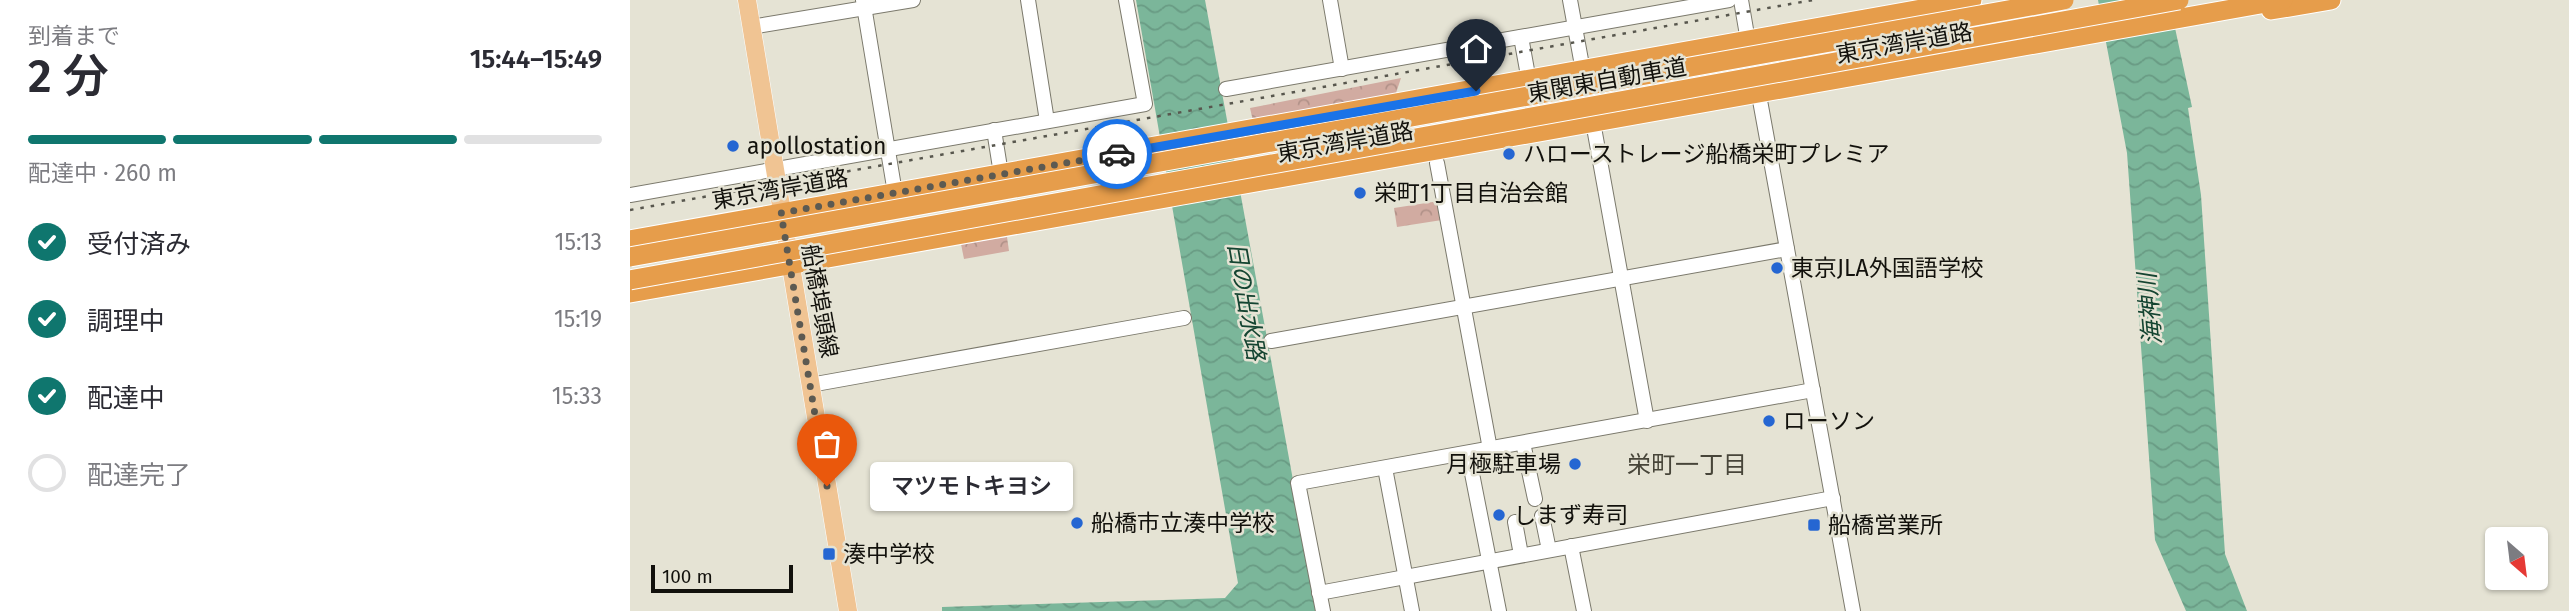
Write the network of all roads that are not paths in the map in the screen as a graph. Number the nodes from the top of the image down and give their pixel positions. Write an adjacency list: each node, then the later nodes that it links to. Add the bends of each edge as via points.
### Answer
1 (747, 0): 17 (main road, 船橋埠頭線)
2 (913, 0): 15 (street)
3 (1028, 0): 30 (street)
4 (1126, 0): 30 (street, via 1145,104)
5 (1330, 0): 24 (street)
6 (1570, 0): 18 (street)
7 (1730, 0): 18 (street)
8 (1741, 0): 20 (street)
9 (1972, 0): 14 (highway, 東京湾岸道路)
10 (2064, 0): 42 (highway, 東関東自動車道, bridge)
11 (2179, 0): 45 (highway, 東関東自動車道, bridge)
12 (2283, 0): 16 (highway, 東京湾岸道路)
13 (2331, 0): 16 (highway, 東京湾岸道路, via 2211,18)
14 (1933, 3): 20 (highway, 東京湾岸道路)
15 (864, 4): 17 (street); 33 (street)
16 (2193, 16): 22 (highway, 東京湾岸道路)
17 (751, 27): 35 (main road, 船橋埠頭線)
18 (1575, 27): 19 (street); 25 (street)
19 (1521, 37): 21 (street); 26 (street)
20 (1748, 41): 22 (highway, via 1766,58 1776,60 1870,43 1883,58 1915,57); 23 (highway, 東京湾岸道路); 29 (street)
21 (1468, 46): 24 (street); 28 (street)
22 (1932, 63): 29 (highway, 東京湾岸道路)
23 (1604, 67): 25 (highway, 東京湾岸道路); 29 (highway, via 1611,71 1670,64 1690,79 1741,71)
24 (1342, 69): 27 (street)
25 (1583, 71): 26 (highway, 東京湾岸道路)
26 (1529, 81): 28 (highway, 東京湾岸道路)
27 (1226, 89)
28 (1476, 91): 36 (highway, 東京湾岸道路)
29 (1759, 93): 31 (highway, 東京湾岸道路); 41 (street)
30 (1047, 121): 32 (street)
31 (1592, 122): 43 (highway, 東京湾岸道路); 44 (street)
32 (994, 130): 33 (street); 36 (street)
33 (888, 150): 35 (street); 37 (street)
34 (1437, 163): 47 (street)
35 (774, 169): 38 (street); 39 (main road, 船橋埠頭線)
36 (1001, 174): 37 (highway, 東京湾岸道路)
37 (895, 193): 39 (highway, 東京湾岸道路)
38 (630, 195)
39 (781, 213): 40 (highway, 東京湾岸道路); 43 (main road, 船橋埠頭線)
40 (630, 240)
41 (1787, 249): 44 (street); 51 (street)
42 (630, 257)
43 (788, 265): 46 (highway, 東京湾岸道路); 50 (main road, 船橋埠頭線)
44 (1621, 278): 47 (street); 52 (street)
45 (630, 280)
46 (630, 293)
47 (1462, 307): 49 (street); 54 (street)
48 (1184, 318): 50 (street)
49 (1270, 341)
50 (810, 385): 67 (main road, 船橋埠頭線)
51 (1813, 390): 52 (street); 57 (street)
52 (1647, 421): 53 (street)
53 (1523, 443): 54 (street); 58 (street)
54 (1490, 449): 55 (street)
55 (1468, 453): 56 (street); 64 (street)
56 (1385, 468): 65 (street); 66 (street, via 1298,483)
57 (1833, 498): 61 (street); 72 (street)
58 (1535, 499)
59 (1542, 516): 62 (street)
60 (1515, 522): 63 (street)
61 (1571, 546): 62 (street); 71 (street)
62 (1549, 550): 63 (street)
63 (1521, 555): 64 (street)
64 (1489, 561): 65 (street); 70 (street)
65 (1405, 577): 66 (street); 69 (street)
66 (1319, 593): 68 (street)
67 (848, 611)
68 (1323, 611)
69 (1412, 611)
70 (1499, 611)
71 (1584, 611)
72 (1853, 611)

